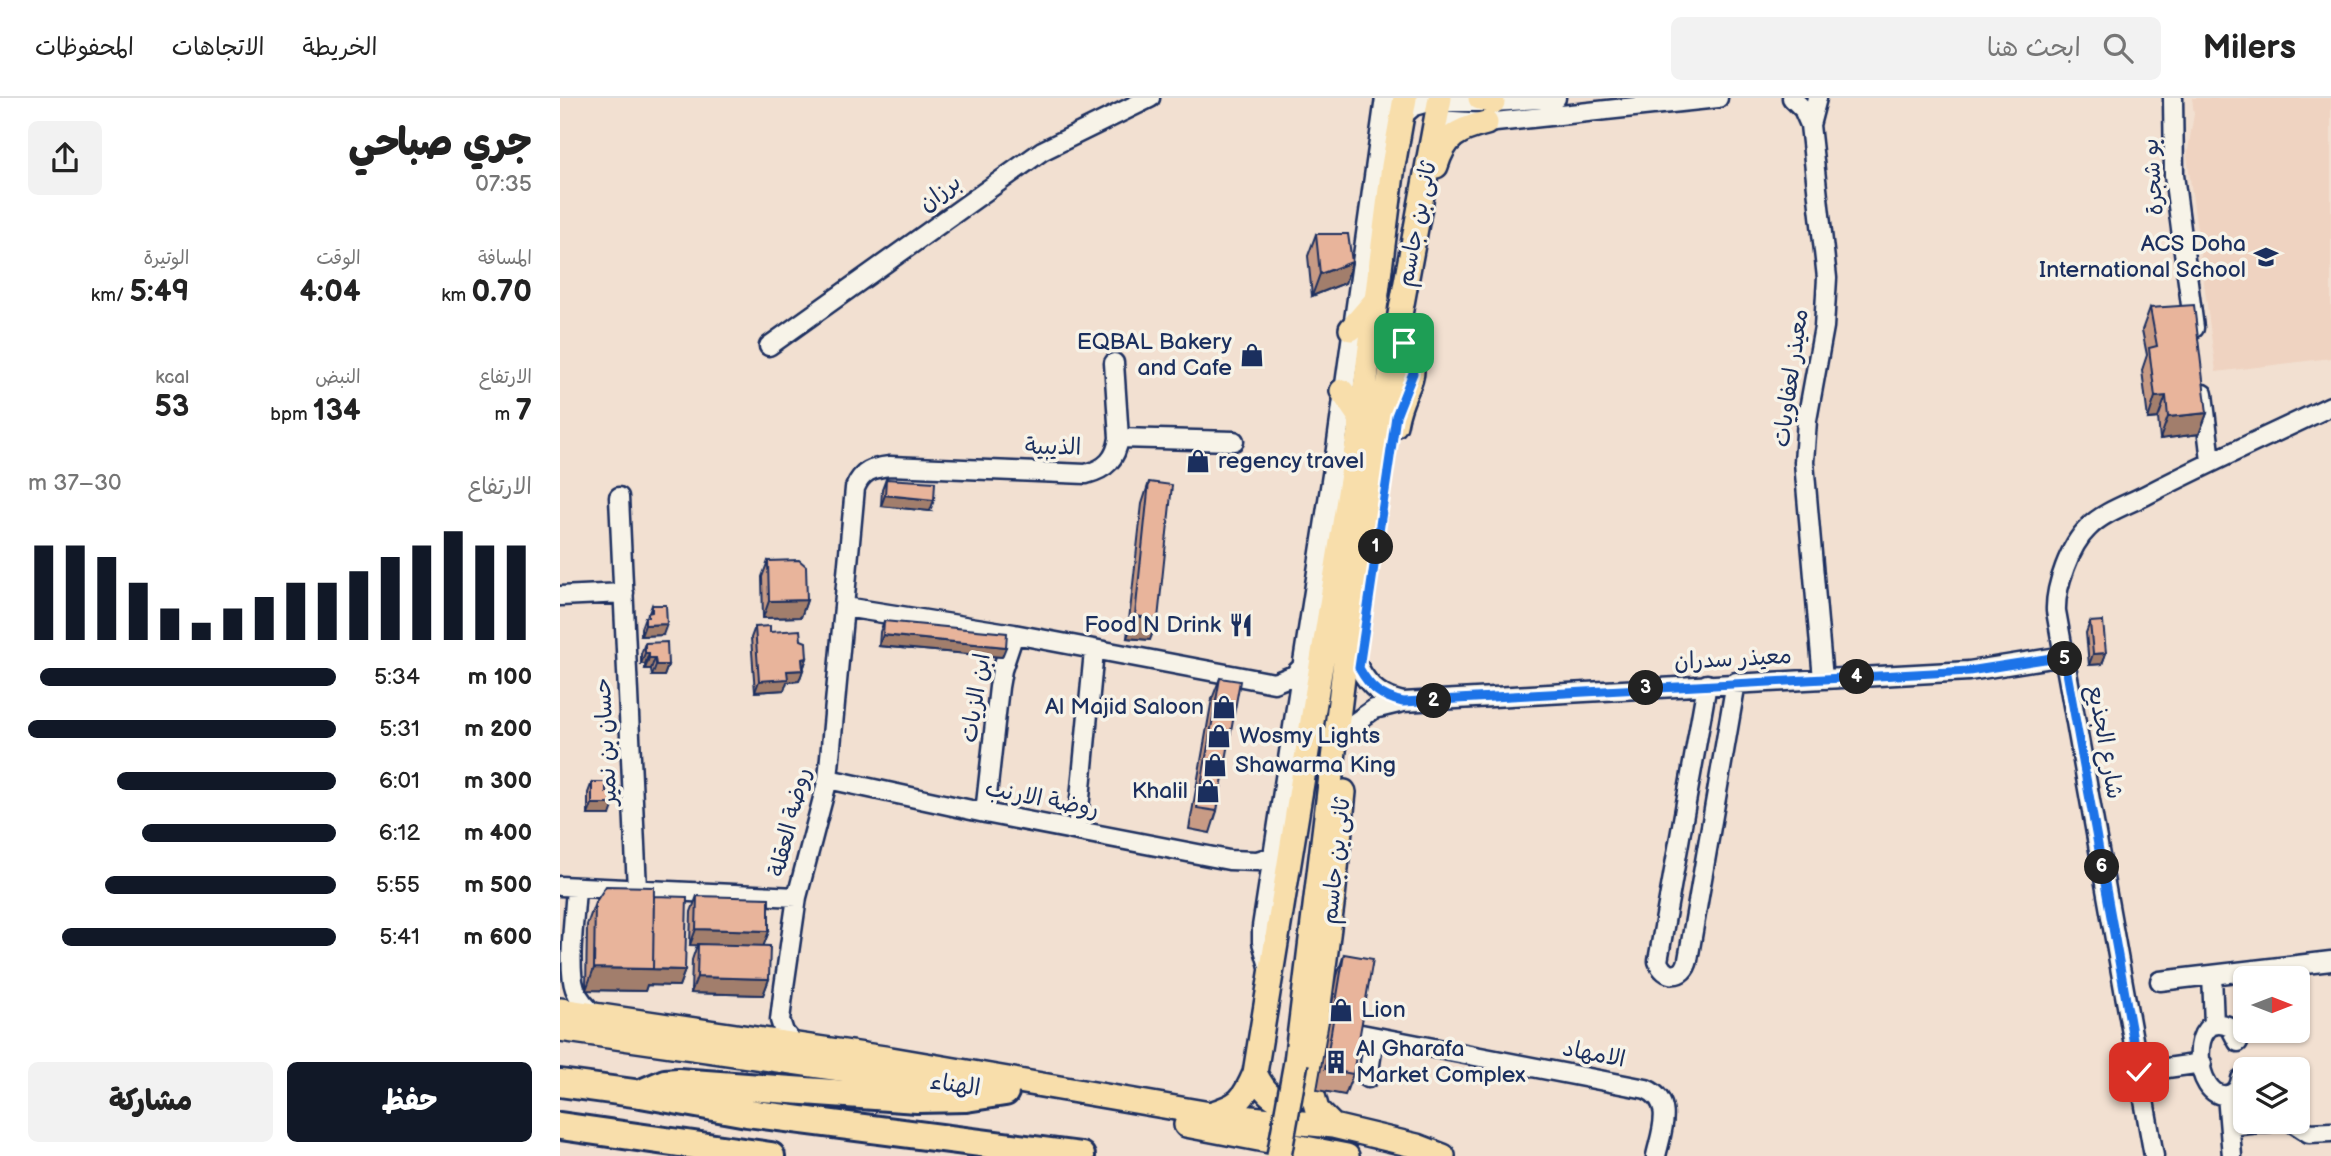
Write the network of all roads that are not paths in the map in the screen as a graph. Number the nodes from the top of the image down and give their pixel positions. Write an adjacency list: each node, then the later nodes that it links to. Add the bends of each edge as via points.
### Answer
1 (1150, 98): 17 (street, برزان, via 1042,151)
2 (1385, 98): 15 (street, ثانى بن جاسم)
3 (1556, 98): 9 (street)
4 (1718, 98): 9 (street)
5 (1792, 98): 10 (street, معيذر لعفاويات)
6 (1818, 98): 10 (street, معيذر لعفاويات)
7 (2173, 98): 18 (street, بو شجرة, via 2174,175)
8 (1424, 105): 9 (street); 11 (main road, ثانى بن جاسم); 12 (main road, ثانى بن جاسم)
9 (1486, 108): 13 (main road, via 1441,148 1416,258)
10 (1810, 125): 37 (street, معيذر لعفاويات, via 1827,278 1804,462)
11 (1393, 166): 12 (main road, via 1406,161 1414,166); 14 (main road, ثانى بن جاسم)
12 (1421, 207): 13 (main road, ثانى بن جاسم)
13 (1404, 290): 16 (main road, ثانى بن جاسم)
14 (1377, 299): 15 (main road); 23 (main road, ثانى بن جاسم)
15 (1351, 329): 21 (street, ثانى بن جاسم)
16 (1397, 331): 36 (main road, ثانى بن جاسم, via 1413,373 1396,416); 90 (main road, bridge, via 1343,673 1296,1062)
17 (769, 346)
18 (2197, 349)
19 (1114, 363): 24 (street)
20 (2201, 375): 26 (street)
21 (1342, 391): 23 (main road); 35 (street, ثانى بن جاسم)
22 (2331, 406): 26 (street, شارع الجذيع)
23 (1361, 419): 59 (main road, ثانى بن جاسم)
24 (1119, 438): 25 (street); 27 (street, الذيبية, via 1111,463 1086,474)
25 (1234, 442)
26 (2211, 461): 34 (street, شارع الجذيع, via 2098,520 2080,537 2057,594)
27 (890, 466): 31 (street, روضة العقلة, via 866,471 855,488)
28 (619, 497): 29 (street, حسان بن نمير)
29 (624, 593): 30 (street); 55 (street, حسان بن نمير)
30 (560, 596)
31 (845, 607): 32 (street); 46 (street, روضة العقلة)
32 (1014, 634): 33 (street); 47 (street, ابن الزيات, via 999,687)
33 (1094, 651): 39 (street); 48 (street)
34 (2064, 656): 37 (street, معيذر سدران, via 1969,671); 72 (street, شارع الجذيع)
35 (1301, 668): 39 (street); 42 (street, ثانى بن جاسم)
36 (1359, 668): 41 (street, معيذر سدران, via 1376,692); 43 (main road, ثانى بن جاسم)
37 (1823, 679): 38 (street, معيذر سدران)
38 (1737, 682): 40 (street, معيذر سدران); 45 (street)
39 (1274, 683): 42 (street)
40 (1707, 684): 41 (street, معيذر سدران); 44 (street)
41 (1403, 702): 43 (street, معيذر سدران, via 1374,709)
42 (1296, 712): 51 (street, ثانى بن جاسم)
43 (1350, 726): 75 (main road, ثانى بن جاسم, via 1322,1026)
44 (1696, 748): 45 (street); 49 (street)
45 (1724, 754): 50 (street)
46 (828, 779): 47 (street, روضة الارنب); 56 (street, روضة العقلة)
47 (985, 813): 48 (street, روضة الارنب)
48 (1077, 831): 52 (street, روضة الارنب)
49 (1680, 837): 50 (street); 50 (street, via 1658,961 1666,974 1674,976 1686,967)
50 (1708, 843)
51 (1273, 856): 52 (street, روضة الارنب); 53 (street, ثانى بن جاسم)
52 (1248, 862): 53 (street, روضة الارنب)
53 (1270, 878): 59 (street, ثانى بن جاسم, via 1261,936)
54 (568, 887): 55 (street); 58 (street)
55 (637, 889): 56 (street)
56 (797, 897): 70 (street, روضة العقلة, via 780,1020)
57 (2331, 961): 60 (street)
58 (572, 970): 62 (street); 64 (street, via 579,996)
59 (1270, 971): 73 (main road, ثانى بن جاسم)
60 (2212, 975): 61 (street); 65 (street)
61 (2160, 981)
62 (560, 989)
63 (560, 1010): 64 (main road)
64 (596, 1016): 70 (main road)
65 (2214, 1025): 68 (street, via 2230,1027); 71 (street, via 2202,1036)
66 (560, 1029): 78 (main road, الهناء)
67 (1356, 1033): 69 (street, الامهاد)
68 (2233, 1033)
69 (1374, 1037): 74 (street); 93 (street, الامهاد, via 1654,1092 1665,1112)
70 (794, 1044): 81 (main road)
71 (2202, 1063): 72 (street); 80 (street, via 2206,1084)
72 (2139, 1072): 94 (street, شارع الجذيع)
73 (1255, 1073): 75 (main road, via 1270,1097 1282,1101 1304,1092); 81 (main road, ثانى بن جاسم, via 1238,1103)
74 (1368, 1078)
75 (1309, 1081): 83 (main road, ثانى بن جاسم, via 1317,1110)
76 (560, 1083): 79 (highway)
77 (2233, 1091): 80 (street)
78 (1005, 1093): 79 (highway, via 917,1099 678,1082); 91 (main road, الهناء)
79 (641, 1094): 89 (highway)
80 (2227, 1095): 84 (street)
81 (1210, 1114): 83 (main road)
82 (560, 1125): 88 (highway)
83 (1333, 1126): 92 (main road)
84 (2230, 1126): 85 (street); 95 (street)
85 (2233, 1126)
86 (2331, 1132): 87 (street)
87 (2310, 1133)
88 (771, 1156)
89 (1081, 1156)
90 (1279, 1156)
91 (1348, 1156)
92 (1443, 1156)
93 (1656, 1156)
94 (2154, 1156)
95 (2232, 1156)

